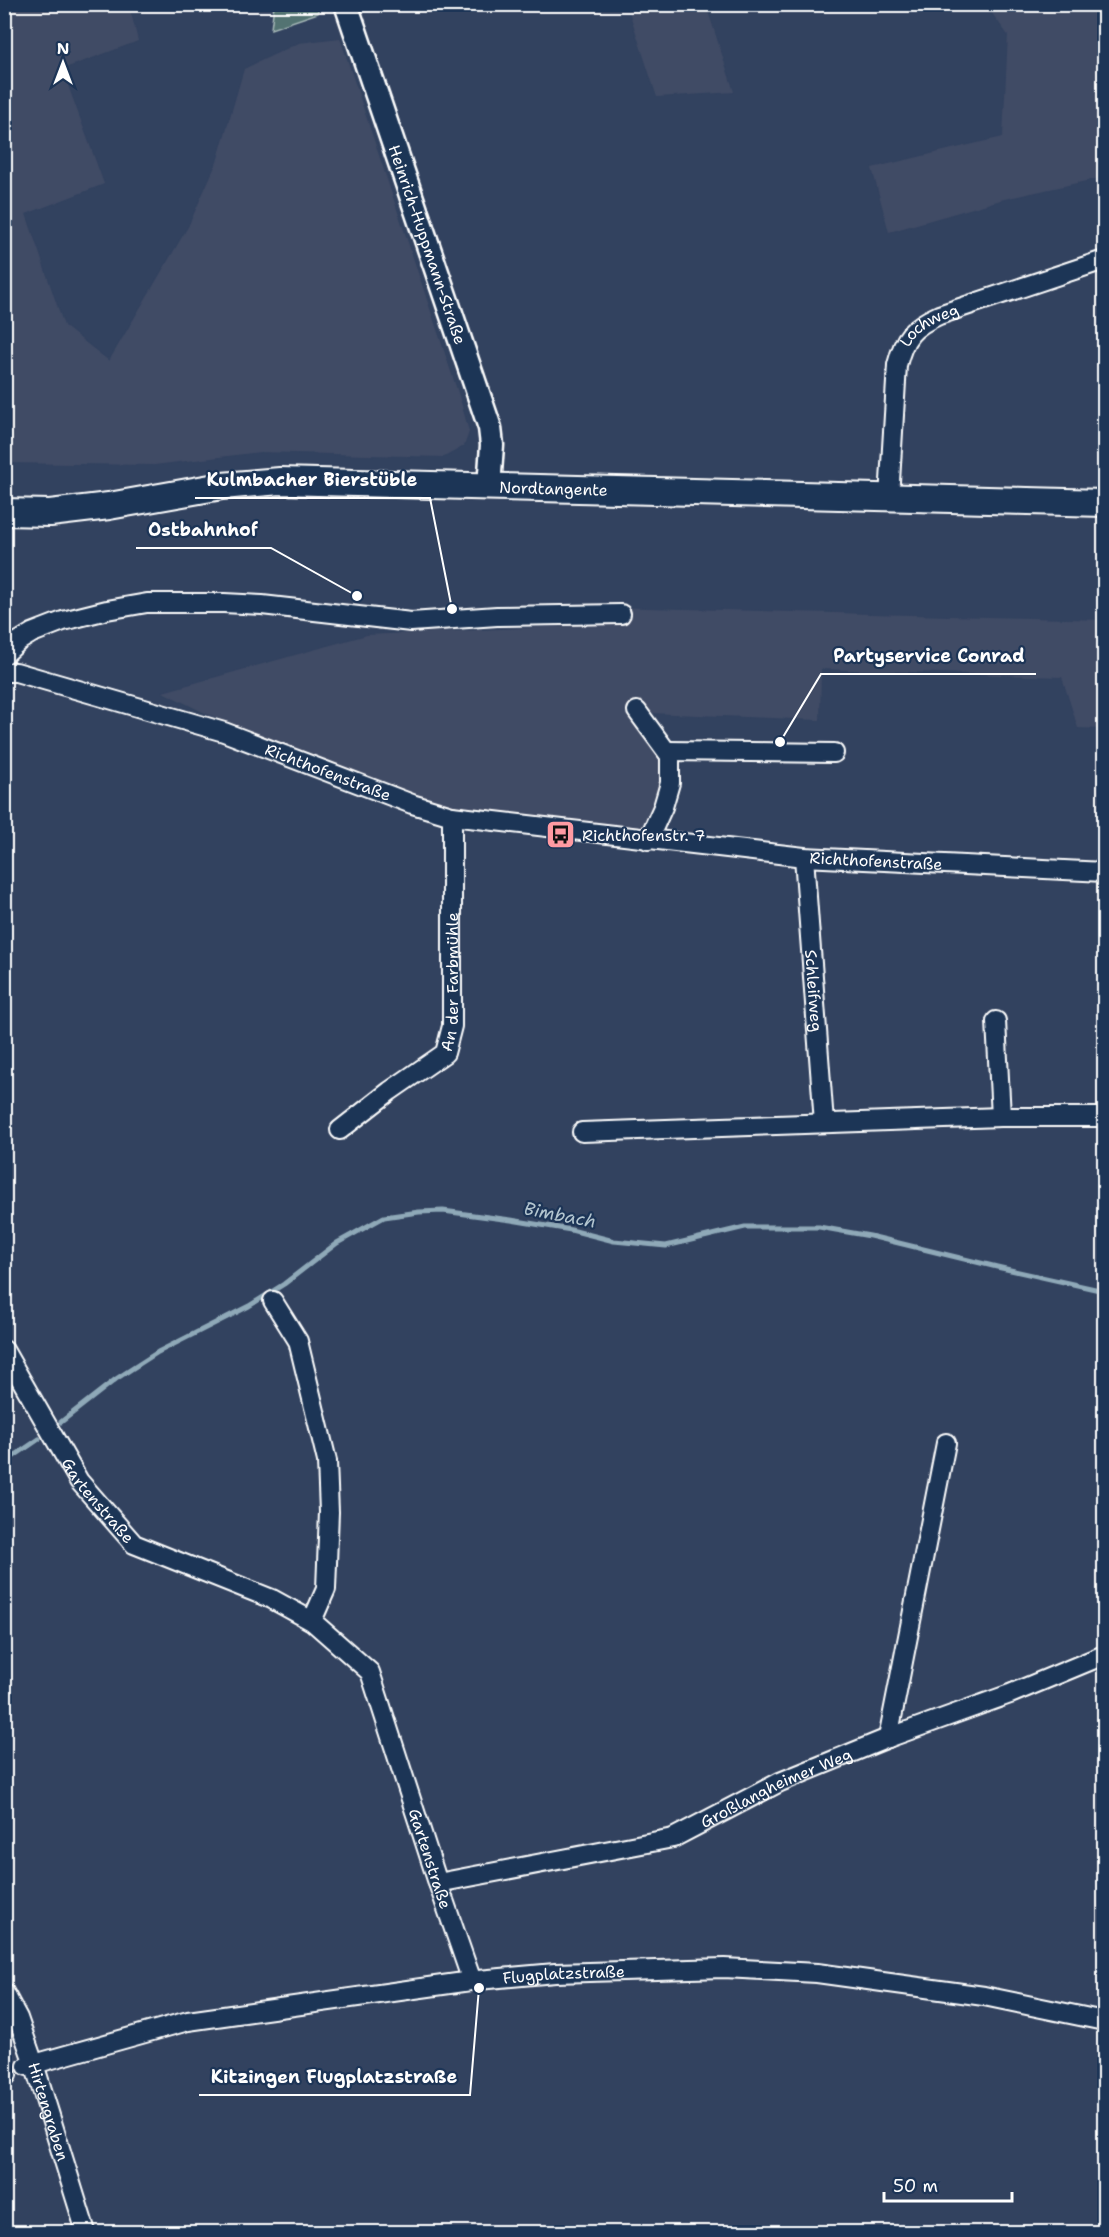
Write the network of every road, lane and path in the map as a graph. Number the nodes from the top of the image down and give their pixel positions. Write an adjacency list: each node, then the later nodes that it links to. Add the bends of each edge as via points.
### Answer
1 (346, 4): 3 (street, Heinrich-Huppmann-Straße, via 490,428)
2 (1104, 260): 4 (street, Lochweg, via 939,315 911,332 897,365)
3 (489, 487): 4 (main road, Nordtangente); 6 (main road, Nordtangente, via 280,481 222,486 50,513)
4 (889, 498): 5 (main road, Nordtangente)
5 (1104, 503)
6 (7, 512)
7 (621, 614): 8 (street, via 411,622 262,605 147,603 63,621 32,633)
8 (4, 655)
9 (10, 672): 13 (street, Richthofenstraße, via 224,732)
10 (637, 711): 11 (street)
11 (667, 751): 12 (street); 14 (street, via 670,783)
12 (834, 753)
13 (452, 816): 14 (street, Richthofenstraße); 21 (street, An der Farbmühle, via 452,1026 445,1053)
14 (648, 840): 15 (street, Richthofenstraße)
15 (804, 857): 16 (street, Richthofenstraße); 20 (street, Schleifweg)
16 (1104, 872)
17 (996, 1021): 18 (street)
18 (1001, 1117): 19 (street); 20 (street)
19 (1104, 1117)
20 (824, 1123): 22 (street)
21 (340, 1130)
22 (582, 1132)
23 (273, 1301): 26 (street, via 298,1341 327,1461 326,1589)
24 (4, 1350): 26 (street, Gartenstraße, via 79,1481 134,1544 272,1599)
25 (946, 1443): 28 (street)
26 (312, 1621): 29 (street, Gartenstraße, via 370,1672)
27 (1104, 1655): 28 (street, Großlangheimer Weg)
28 (888, 1738): 29 (street, Großlangheimer Weg, via 780,1782 673,1838)
29 (438, 1883): 30 (street, Gartenstraße)
30 (472, 1981): 32 (street, Flugplatzstraße, via 555,1973 703,1968 817,1973 984,1996); 33 (street, Flugplatzstraße, via 188,2021)
31 (4, 1992): 33 (street, Hirtengraben, via 18,2018)
32 (1104, 2021)
33 (31, 2065): 34 (street, Hirtengraben)
34 (87, 2232)

